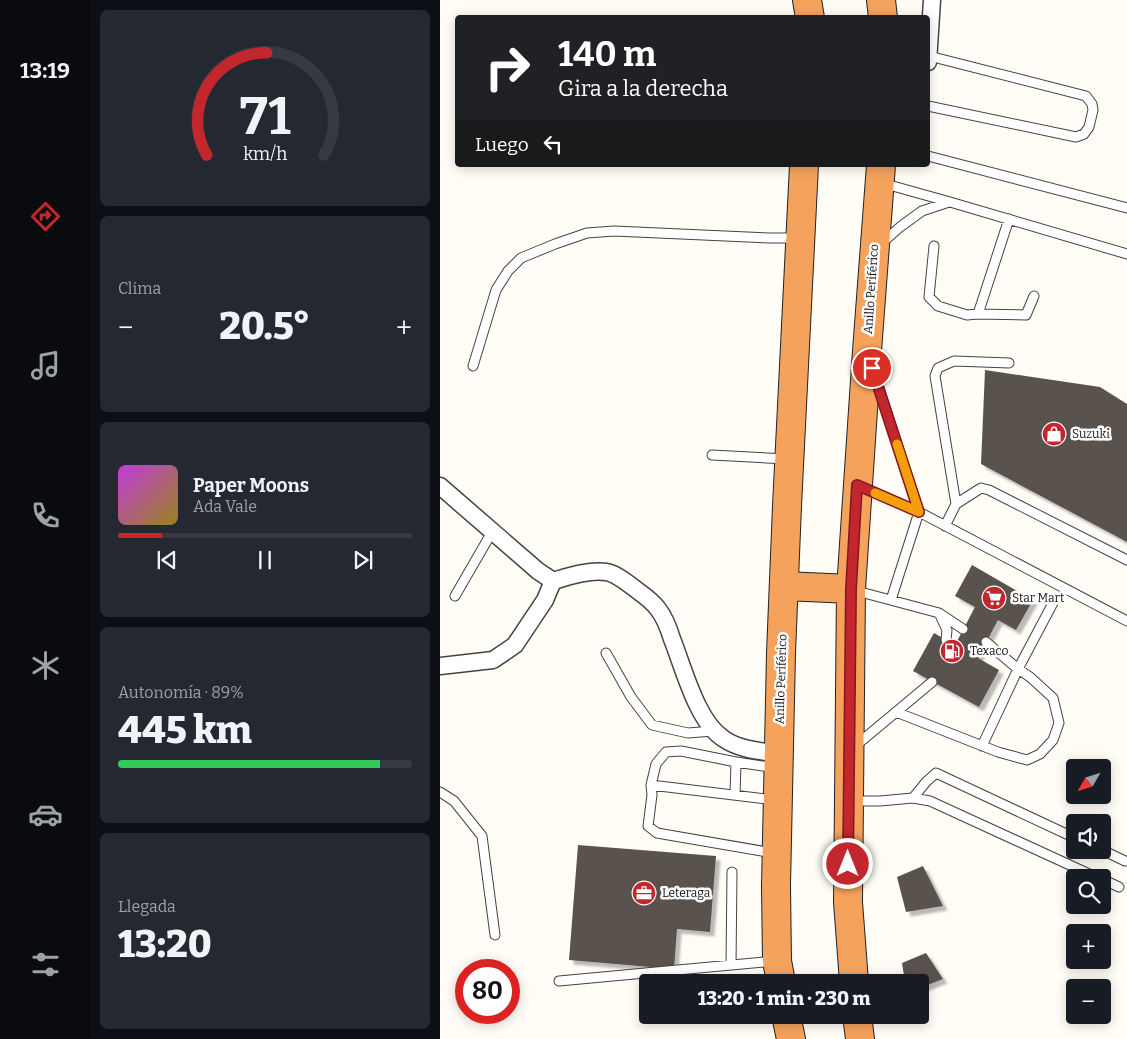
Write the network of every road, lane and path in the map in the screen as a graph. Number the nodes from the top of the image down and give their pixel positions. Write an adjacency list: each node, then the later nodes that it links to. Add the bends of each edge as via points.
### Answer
1 (807, 0): 4 (highway)
2 (881, 0): 5 (highway)
3 (932, 0): 6 (street)
4 (810, 15)
5 (883, 15)
6 (930, 30)
7 (930, 59): 8 (lane, via 1086,96 1093,110 1089,128 1076,137)
8 (930, 106)
9 (930, 157): 13 (lane)
10 (804, 167): 15 (highway, Anillo Periférico)
11 (880, 174): 12 (lane); 17 (highway, Anillo Periférico)
12 (950, 202): 14 (lane); 17 (lane, via 922,211)
13 (1127, 208)
14 (1009, 219): 18 (lane); 20 (lane)
15 (800, 238): 23 (lane, via 614,231 586,233 555,244 521,258 508,271 496,290); 25 (highway, Anillo Periférico)
16 (934, 246): 20 (lane, via 929,296 938,306 967,315)
17 (874, 250): 21 (highway, Anillo Periférico)
18 (1127, 254)
19 (1034, 296): 20 (lane, via 1026,315)
20 (978, 314)
21 (867, 350): 26 (highway, Anillo Periférico); 29 (lane)
22 (1009, 363): 28 (lane, via 954,361 938,368 935,376)
23 (473, 366)
24 (712, 455): 25 (lane)
25 (790, 459): 34 (highway, Anillo Periférico)
26 (857, 485): 29 (lane); 35 (highway, Anillo Periférico)
27 (440, 486): 31 (street)
28 (956, 504): 30 (lane); 32 (lane, via 982,488 989,490)
29 (919, 512): 30 (lane); 37 (lane)
30 (945, 526): 40 (lane)
31 (492, 532): 33 (street); 36 (lane)
32 (1127, 560)
33 (553, 581): 45 (street, via 545,600 515,645 493,660); 49 (street, via 584,572 607,572 626,582 658,608 696,704)
34 (784, 586): 35 (highway); 52 (highway, Anillo Periférico)
35 (851, 589): 37 (lane); 51 (highway, Anillo Periférico)
36 (455, 596)
37 (891, 600): 39 (lane)
38 (1053, 603): 46 (lane)
39 (939, 613): 41 (lane); 42 (lane, via 947,630)
40 (1127, 621)
41 (963, 629)
42 (946, 640)
43 (986, 642): 46 (lane)
44 (606, 653): 49 (lane, via 631,697 652,725 688,733)
45 (440, 666)
46 (1018, 669): 50 (lane); 50 (lane, via 1053,698 1059,723 1053,740 1040,754 1027,760)
47 (932, 682): 48 (lane)
48 (896, 712): 50 (lane); 51 (lane)
49 (714, 731): 52 (street, via 724,740)
50 (982, 746)
51 (849, 752): 59 (highway, Anillo Periférico)
52 (779, 761): 53 (lane); 58 (highway, Anillo Periférico)
53 (736, 762): 54 (lane, via 681,751 666,752 656,764); 56 (lane)
54 (651, 785): 56 (lane); 61 (lane, via 648,826 657,833)
55 (440, 792): 68 (lane, via 454,801 482,836)
56 (735, 795): 58 (lane)
57 (913, 798): 59 (lane); 60 (lane, via 936,773); 64 (lane, via 930,802)
58 (778, 800): 61 (highway, Anillo Periférico)
59 (848, 801): 71 (highway, Anillo Periférico, via 848,902)
60 (1066, 834)
61 (777, 854): 70 (highway, Anillo Periférico)
62 (1111, 854): 63 (lane)
63 (1125, 861)
64 (1078, 869)
65 (732, 872): 69 (lane)
66 (1111, 883): 67 (lane)
67 (1119, 887)
68 (495, 935)
69 (731, 965): 70 (lane); 72 (lane)
70 (779, 972)
71 (853, 974)
72 (559, 981)
73 (788, 1024): 75 (highway)
74 (858, 1024): 76 (highway)
75 (791, 1039)
76 (860, 1039)

